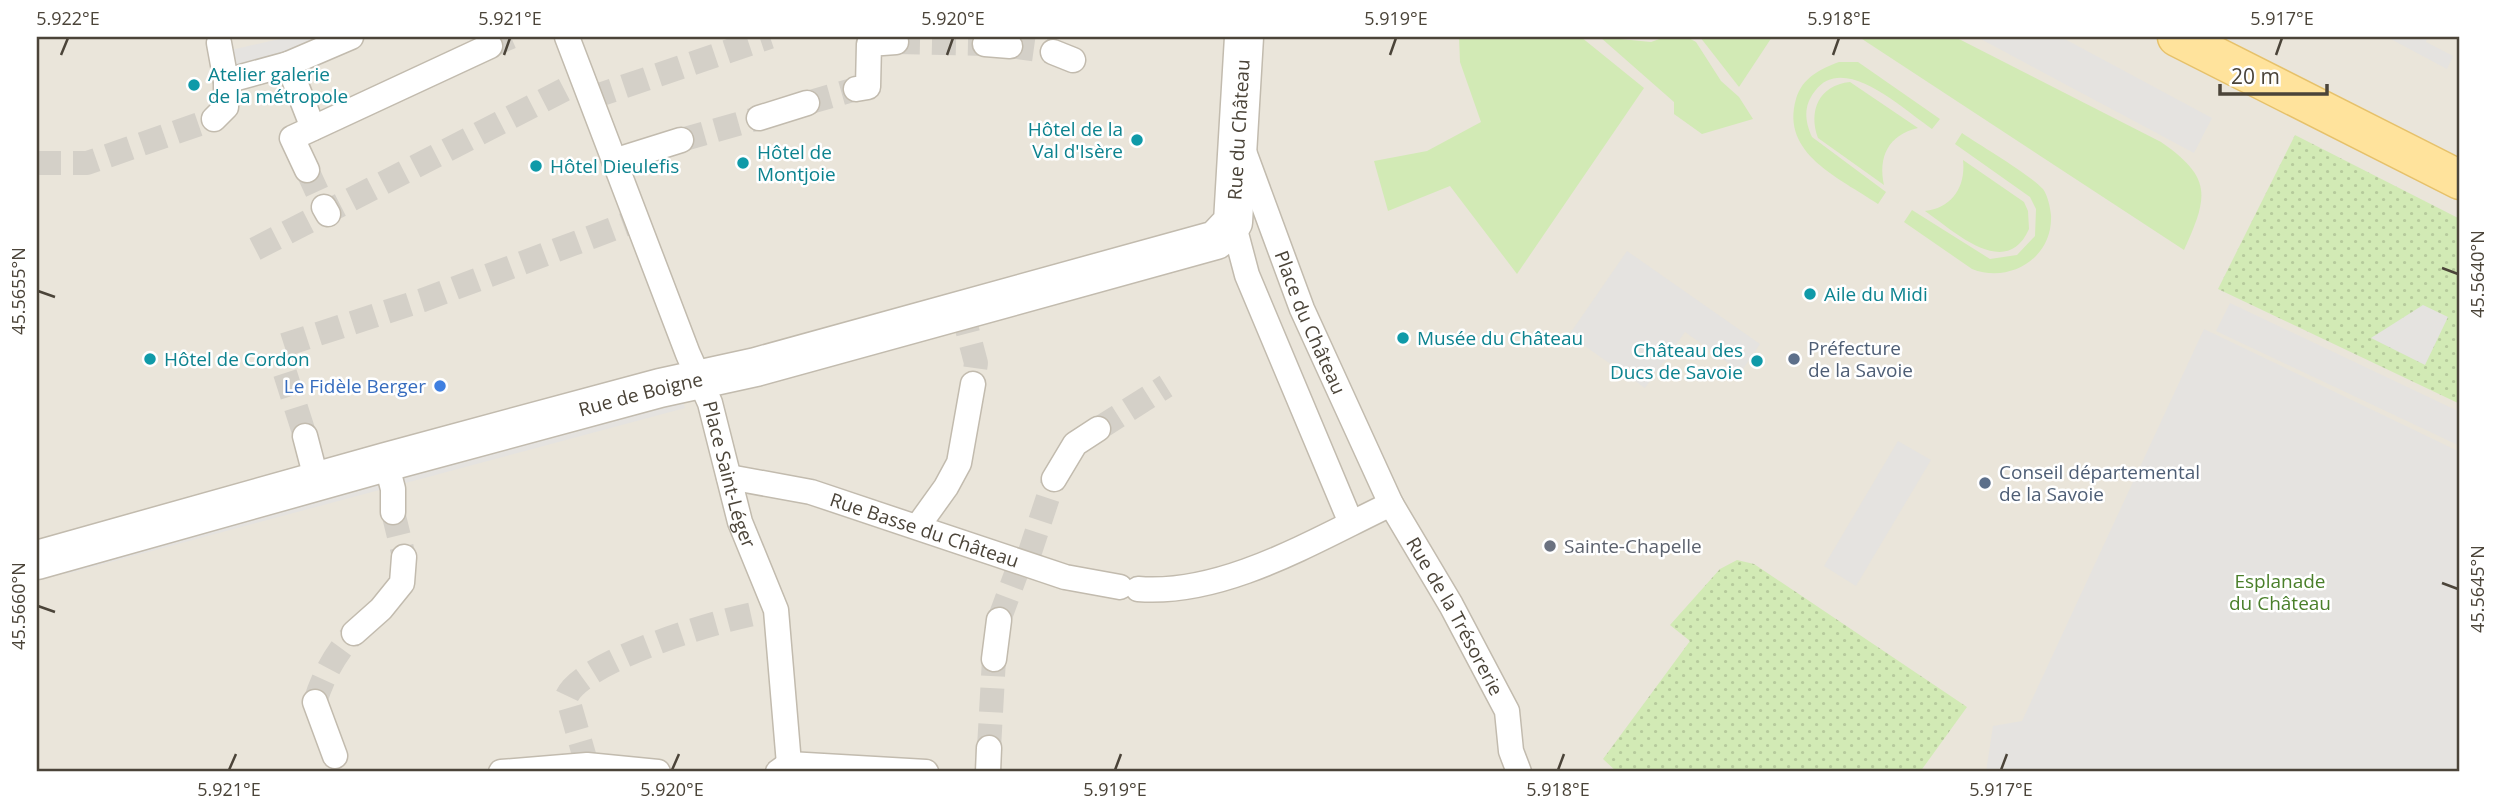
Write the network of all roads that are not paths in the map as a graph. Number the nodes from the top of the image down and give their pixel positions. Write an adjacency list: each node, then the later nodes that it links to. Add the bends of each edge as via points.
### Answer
1 (351, 37): 10 (street)
2 (567, 37): 19 (street, Place Saint-Léger)
3 (1244, 37): 17 (street, Rue du Château)
4 (2177, 37): 21 (main road)
5 (896, 42): 12 (street, via 869,44 868,87)
6 (219, 43): 11 (street)
7 (985, 44): 9 (street)
8 (490, 46): 16 (street)
9 (1010, 46)
10 (288, 64): 11 (street); 16 (street)
11 (226, 81): 15 (street, via 226,107)
12 (856, 89)
13 (807, 103): 14 (street)
14 (759, 118)
15 (214, 119)
16 (313, 128): 20 (street, via 292,138)
17 (1239, 136): 22 (street, Rue du Château); 31 (street, Place du Château, via 1302,309)
18 (681, 140): 19 (street)
19 (614, 162): 23 (street, Place Saint-Léger, via 688,354)
20 (307, 170)
21 (2460, 180)
22 (1233, 222): 23 (street, Rue de Boigne, via 1216,240); 33 (street, Place du Château, via 1247,275)
23 (702, 379): 27 (street, Rue de Boigne); 28 (street, Place Saint-Léger)
24 (973, 384): 34 (street, via 959,463)
25 (1098, 429): 29 (street, via 1075,444)
26 (305, 436): 30 (street)
27 (386, 462): 30 (street, Rue de Boigne); 32 (street)
28 (729, 477): 34 (street, Rue Basse du Château, via 811,492); 42 (street, Place Saint-Léger, via 740,522 776,610)
29 (1054, 479)
30 (317, 482): 36 (street, Rue de Boigne)
31 (1391, 504): 33 (street, Rue Basse du Château); 46 (street, Rue de la Trésorerie, via 1507,711 1511,751)
32 (393, 512)
33 (1351, 523): 34 (street, Rue Basse du Château, via 1282,557 1196,587 1129,588 1065,577)
34 (918, 526)
35 (404, 557): 38 (street, via 402,583)
36 (40, 559)
37 (999, 620): 39 (street)
38 (355, 633)
39 (994, 659)
40 (315, 702): 41 (street)
41 (335, 756)
42 (783, 768): 45 (street)
43 (501, 772): 44 (street, via 587,765)
44 (658, 772)
45 (926, 772)
46 (1519, 772)

